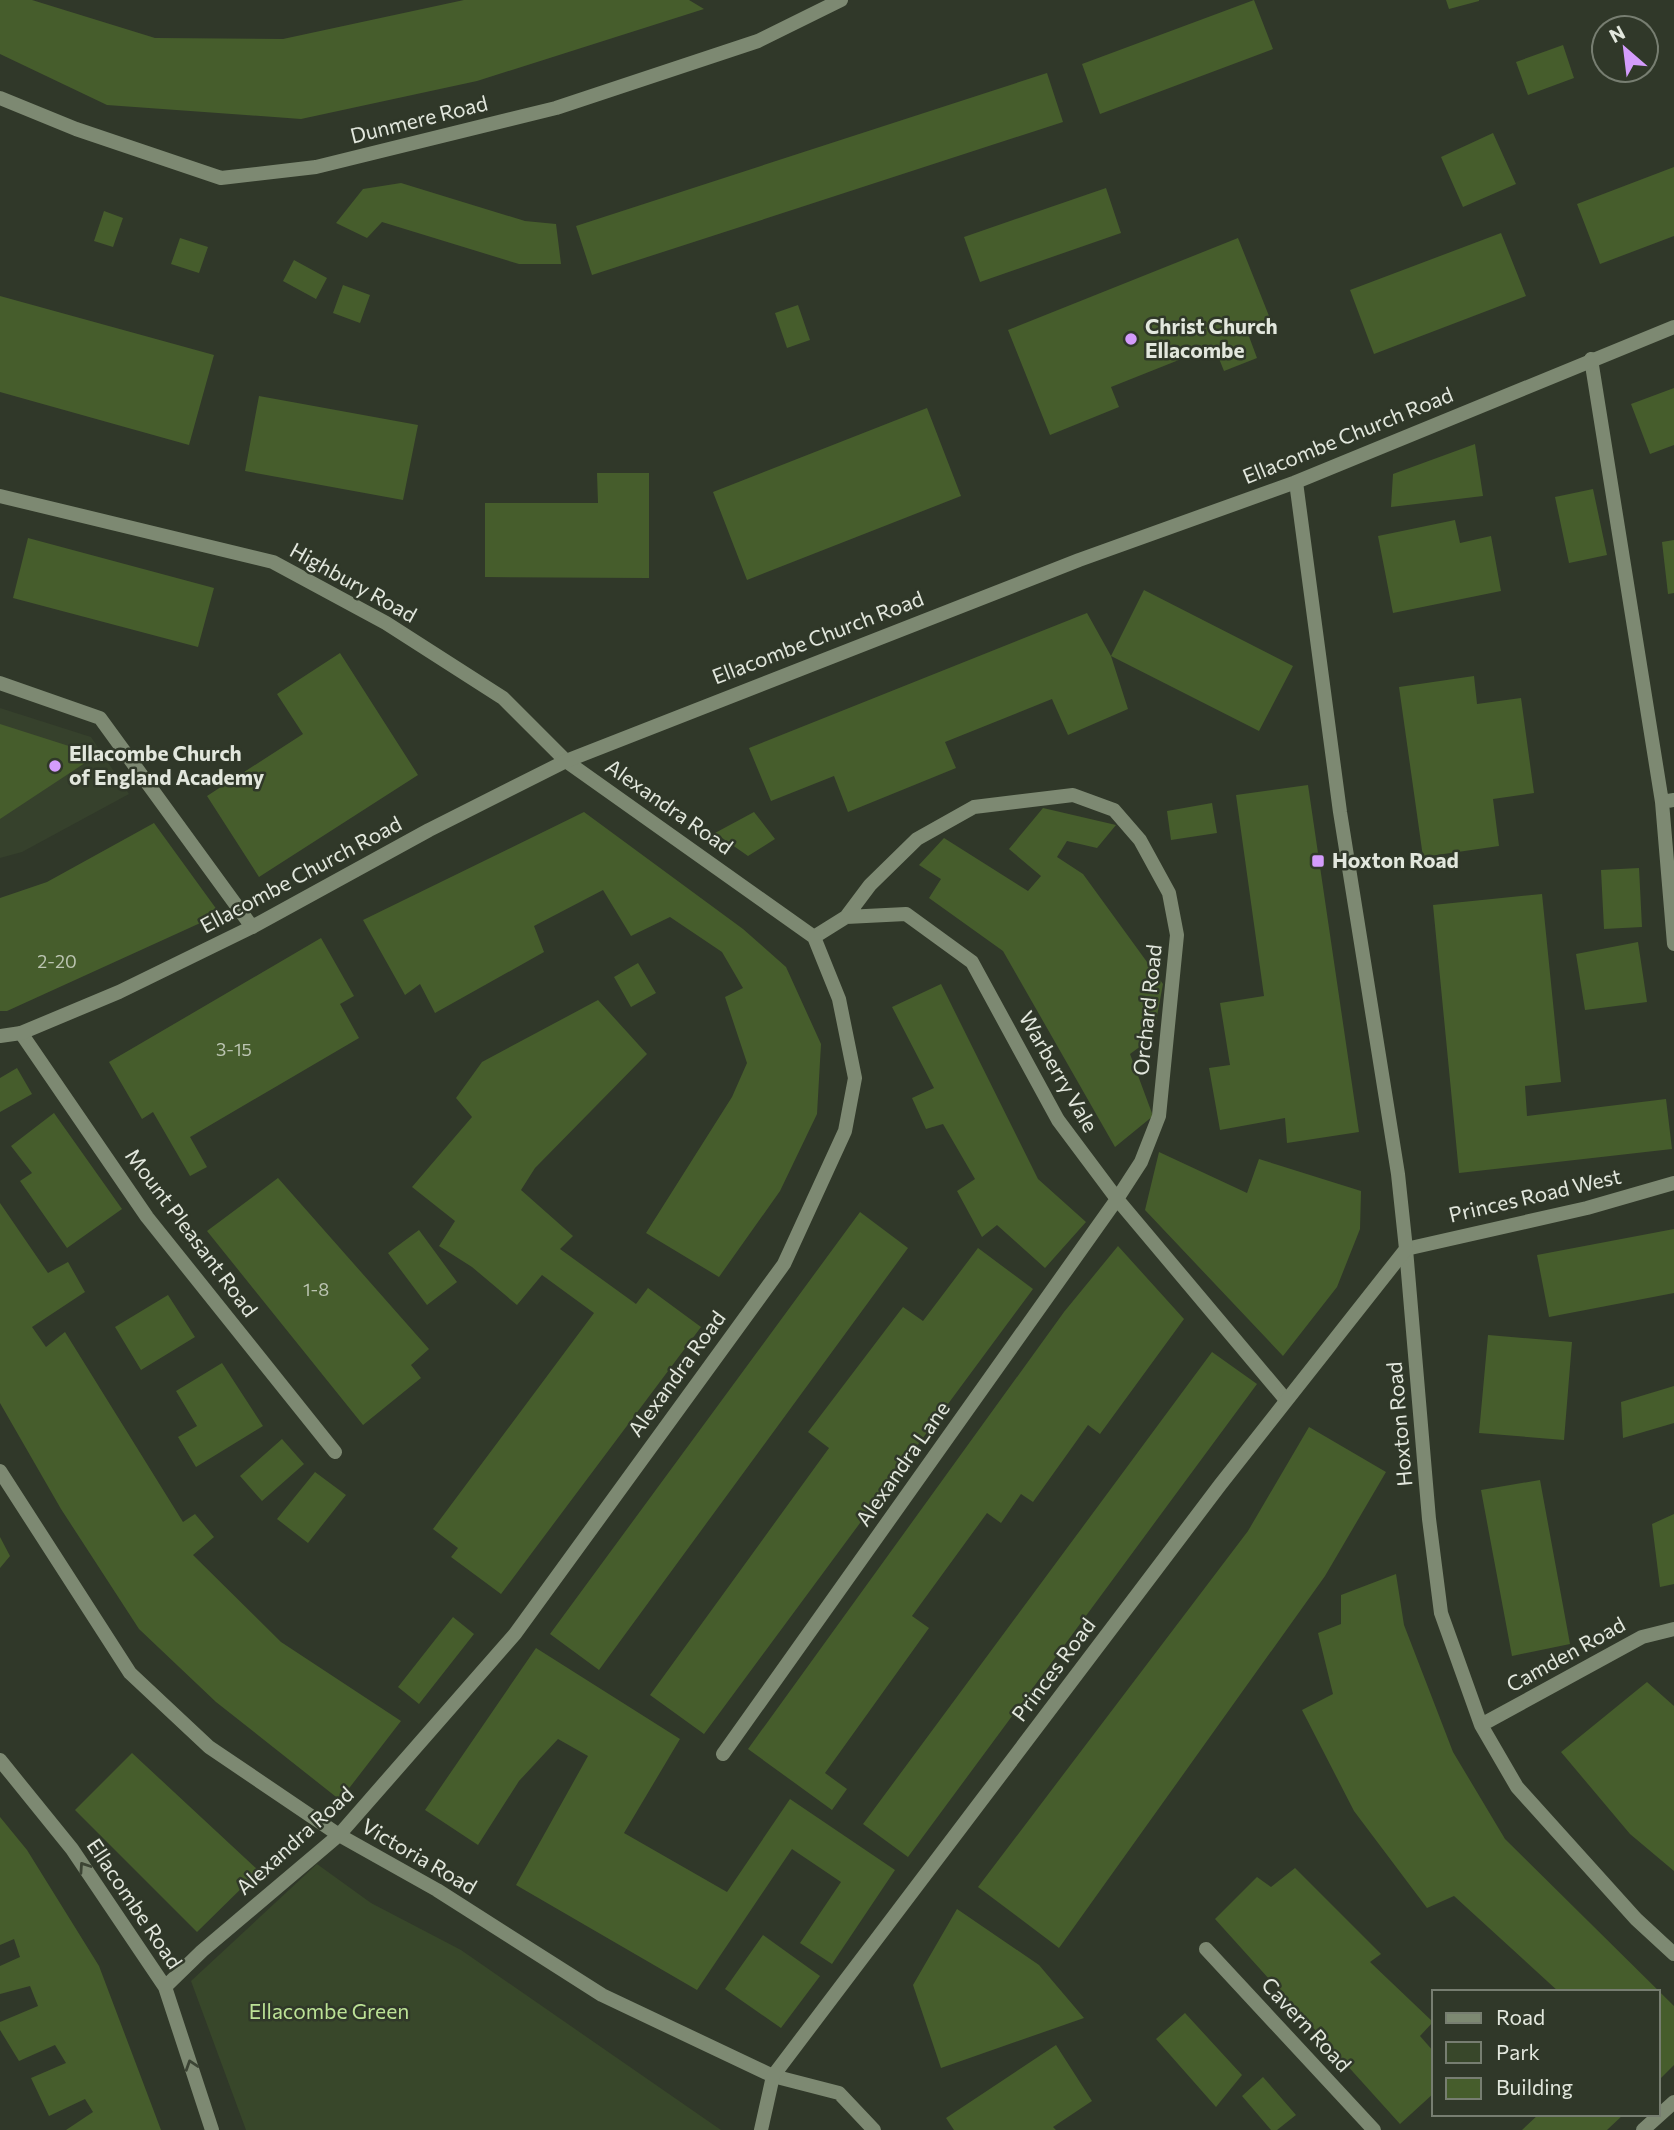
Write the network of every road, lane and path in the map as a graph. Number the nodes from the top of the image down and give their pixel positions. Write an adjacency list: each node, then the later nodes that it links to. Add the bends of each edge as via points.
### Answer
1 (841, 0): 2 (street, Dunmere Road, via 758,41 556,108 302,169 221,178)
2 (0, 98)
3 (1674, 327): 4 (street, Ellacombe Church Road)
4 (1591, 359): 5 (street, Ellacombe Church Road); 9 (street)
5 (1296, 482): 8 (street, Ellacombe Church Road, via 1041,574); 19 (street, Hoxton Road)
6 (0, 496): 8 (street, Highbury Road, via 273,562 386,623 503,698)
7 (0, 683): 12 (street, via 100,718)
8 (566, 761): 12 (street, Ellacombe Church Road); 13 (street, Alexandra Road)
9 (1668, 801): 11 (street)
10 (846, 917): 13 (street, Warberry Vale); 18 (street, Warberry Vale, via 906,914 972,962 1058,1120); 18 (street, Orchard Road, via 870,885 917,839 974,807 1073,795 1114,810 1140,840 1168,892 1177,935 1159,1116 1141,1162)
11 (1673, 919): 14 (street)
12 (252, 927): 15 (street, Ellacombe Church Road, via 119,992)
13 (814, 937): 27 (street, Alexandra Road, via 839,999 855,1078 845,1131 784,1264 515,1634)
14 (1674, 944)
15 (21, 1033): 16 (street, Ellacombe Church Road); 21 (street, Mount Pleasant Road, via 147,1217)
16 (0, 1036)
17 (1674, 1183): 19 (street, Princes Road West)
18 (1117, 1199): 20 (street, Warberry Vale); 25 (street, Alexandra Lane)
19 (1406, 1249): 20 (street, Princes Road); 24 (street, Hoxton Road, via 1441,1613)
20 (1286, 1400): 31 (street, Princes Road)
21 (335, 1452)
22 (0, 1471): 27 (street, Victoria Road, via 130,1673 209,1746)
23 (1674, 1629): 24 (street, Camden Road, via 1642,1637)
24 (1481, 1725): 29 (street, Hoxton Road, via 1517,1787 1636,1919)
25 (723, 1754)
26 (0, 1760): 30 (street, Ellacombe Road, one-way to 26, via 72,1849)
27 (339, 1835): 30 (street, Alexandra Road); 31 (street, Victoria Road, via 437,1890 602,1996)
28 (1206, 1949): 38 (street, Cavern Road)
29 (1674, 1954)
30 (164, 1987): 35 (street, Ellacombe Road, one-way to 30)
31 (774, 2076): 36 (street, Princes Road); 37 (street, Victoria Road, via 839,2093)
32 (1674, 2102): 33 (street)
33 (1660, 2115)
34 (1658, 2116): 39 (street)
35 (212, 2130)
36 (761, 2130)
37 (874, 2130)
38 (1374, 2130)
39 (1643, 2130)

